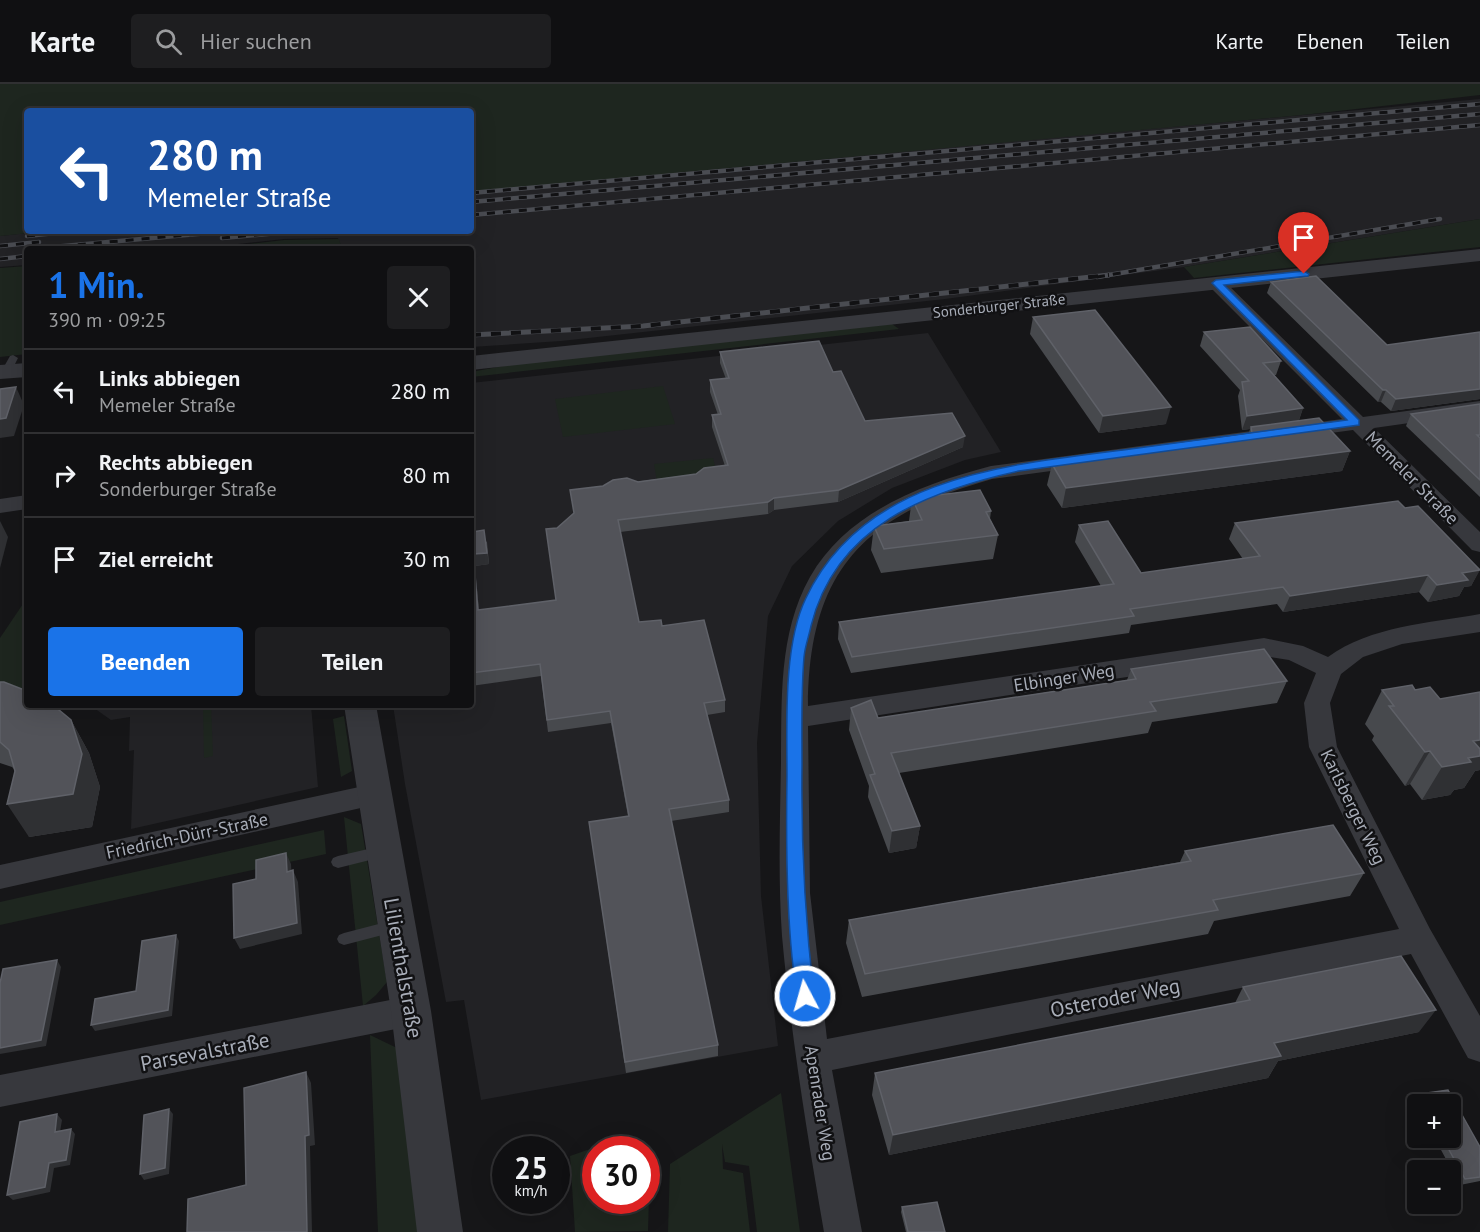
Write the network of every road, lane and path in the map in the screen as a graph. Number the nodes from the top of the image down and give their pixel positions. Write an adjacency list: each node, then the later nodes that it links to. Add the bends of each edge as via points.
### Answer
1 (1480, 255): 2 (street, Sonderburger Straße)
2 (1216, 283): 4 (street, Sonderburger Straße); 7 (street, Memeler Straße)
3 (474, 355): 4 (street, Sonderburger Straße)
4 (518, 357): 5 (street, Sonderburger Straße)
5 (474, 363)
6 (1480, 407): 7 (street, Apenrader Weg)
7 (1355, 423): 10 (street, Memeler Straße); 14 (street, Apenrader Weg, via 1019,467 965,479 898,508 843,552 822,578 811,601 797,655)
8 (24, 503): 9 (street)
9 (0, 506)
10 (1480, 545)
11 (1480, 623): 12 (street, via 1399,636 1365,646)
12 (1330, 669): 14 (street, Elbinger Weg, via 1294,651 1264,648); 21 (street, Karlsberger Weg, via 1317,703 1323,747)
13 (360, 708): 15 (street, Lilienthalstraße)
14 (795, 718): 24 (street, Apenrader Weg, via 794,862)
15 (373, 795): 16 (street, Lilienthalstraße); 18 (street, Friedrich-Dürr-Straße)
16 (382, 851): 17 (lane); 19 (street, Lilienthalstraße)
17 (338, 862)
18 (0, 877)
19 (396, 926): 20 (lane); 22 (street, Lilienthalstraße)
20 (344, 939)
21 (1419, 939): 23 (street, Karlsberger Weg); 24 (street, Osteroder Weg)
22 (411, 1011): 25 (street, Parsevalstraße); 26 (street, Lilienthalstraße)
23 (1480, 1047)
24 (812, 1058): 27 (street, Apenrader Weg)
25 (0, 1091)
26 (440, 1232)
27 (843, 1232)

